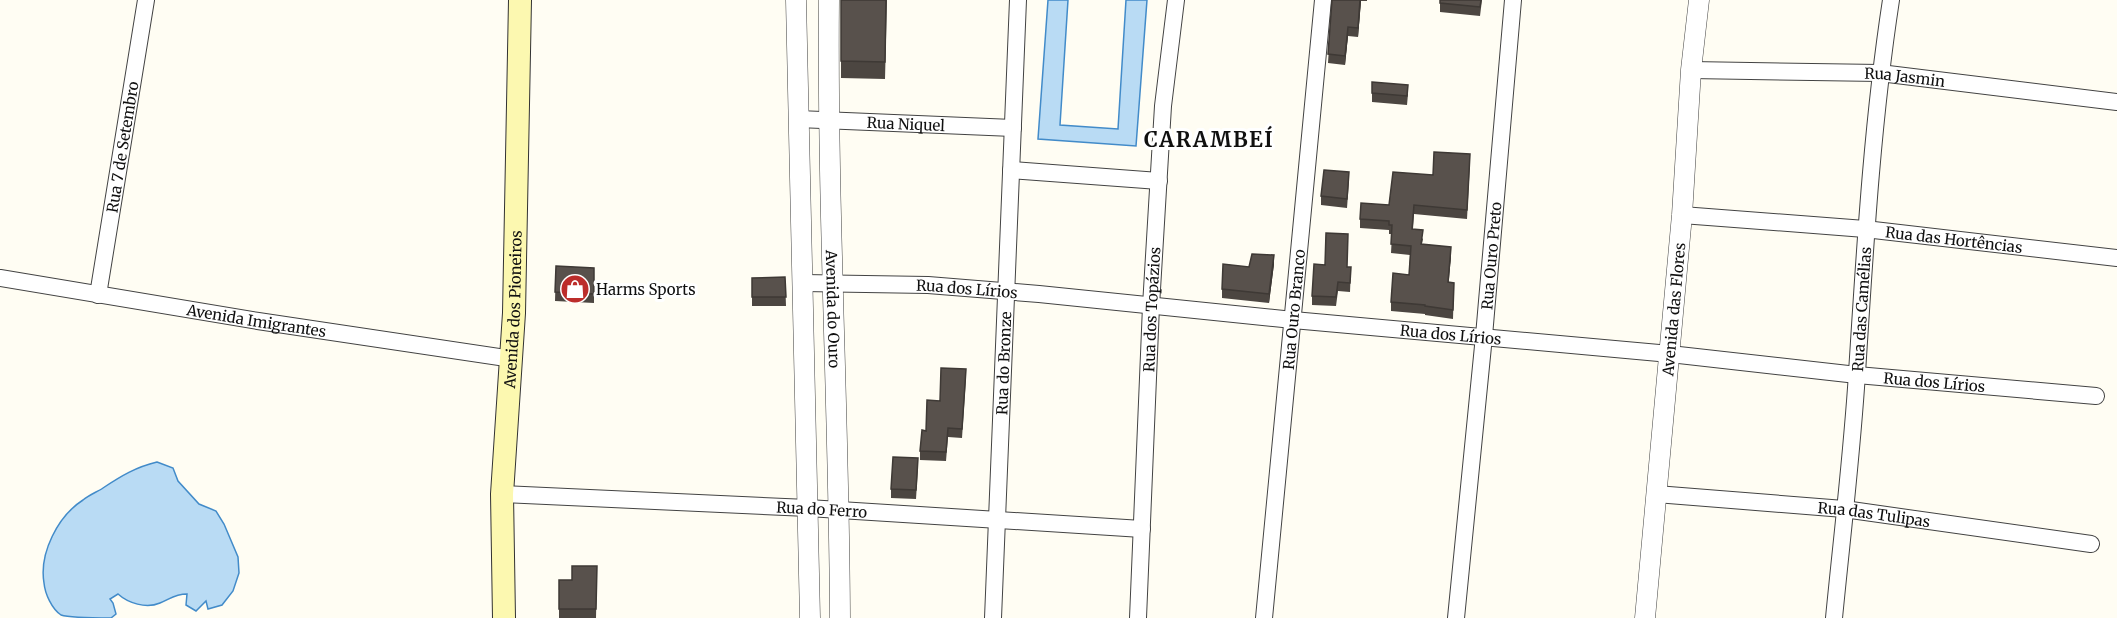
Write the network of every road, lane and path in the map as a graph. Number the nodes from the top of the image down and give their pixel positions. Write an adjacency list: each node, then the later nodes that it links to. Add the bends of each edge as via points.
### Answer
1 (146, 0): 26 (street, Rua 7 de Setembro)
2 (520, 0): 31 (main road, Avenida dos Pioneiros)
3 (796, 0): 14 (street, Avenida do Ouro)
4 (829, 0): 15 (street, Avenida do Ouro)
5 (1018, 0): 16 (street, Rua do Bronze)
6 (1176, 0): 18 (street, Rua dos Topázios, via 1163,106)
7 (1323, 0): 28 (street, Rua Ouro Branco)
8 (1513, 0): 29 (street, Rua Ouro Preto)
9 (1699, 0): 11 (street, Avenida das Flores)
10 (1890, 0): 12 (street, Rua das Camélias)
11 (1691, 70): 12 (street, Rua Jasmin); 19 (street, Avenida das Flores)
12 (1880, 73): 13 (street, Rua Jasmin); 20 (street, Rua das Camélias)
13 (2117, 102)
14 (798, 120): 15 (street, Rua Niquel); 23 (street, Avenida do Ouro)
15 (828, 120): 16 (street, Rua Niquel); 24 (street, Avenida do Ouro)
16 (1013, 128): 17 (street, Rua do Bronze)
17 (1011, 170): 18 (street); 25 (street, Rua do Bronze)
18 (1159, 181): 27 (street, Rua dos Topázios)
19 (1682, 215): 20 (street, Rua das Hortências); 30 (street, Avenida das Flores)
20 (1865, 230): 21 (street, Rua das Hortências); 32 (street, Rua das Camélias)
21 (2117, 258)
22 (0, 278): 26 (street, Avenida Imigrantes)
23 (803, 283): 24 (street, Rua dos Lírios); 36 (street, Avenida do Ouro)
24 (834, 284): 25 (street, Rua dos Lírios); 38 (street, Avenida do Ouro)
25 (1005, 291): 27 (street, Rua dos Lírios); 39 (street, Rua do Bronze)
26 (98, 295): 31 (street, Avenida Imigrantes)
27 (1151, 306): 28 (street, Rua dos Lírios); 40 (street, Rua dos Topázios)
28 (1293, 320): 29 (street, Rua dos Lírios); 47 (street, Rua Ouro Branco)
29 (1484, 336): 30 (street, Rua dos Lírios); 48 (street, Rua Ouro Preto)
30 (1670, 354): 32 (street, Rua dos Lírios); 35 (street, Avenida das Flores)
31 (512, 359): 34 (main road, Avenida dos Pioneiros)
32 (1857, 375): 33 (street, Rua dos Lírios); 37 (street, Rua das Camélias)
33 (2097, 396)
34 (502, 494): 36 (street, Rua do Ferro); 42 (main road, Avenida dos Pioneiros)
35 (1656, 494): 37 (street, Rua das Tulipas); 49 (street, Avenida das Flores)
36 (808, 508): 38 (street, Rua do Ferro); 43 (street, Avenida do Ouro)
37 (1844, 509): 41 (street, Rua das Tulipas); 50 (street, Rua das Camélias)
38 (839, 512): 39 (street, Rua do Ferro); 44 (street, Avenida do Ouro)
39 (997, 521): 40 (street, Rua do Ferro); 45 (street, Rua do Bronze)
40 (1142, 529): 46 (street, Rua dos Topázios)
41 (2091, 544)
42 (504, 618)
43 (810, 618)
44 (840, 618)
45 (993, 618)
46 (1138, 618)
47 (1264, 618)
48 (1456, 618)
49 (1645, 618)
50 (1834, 618)

